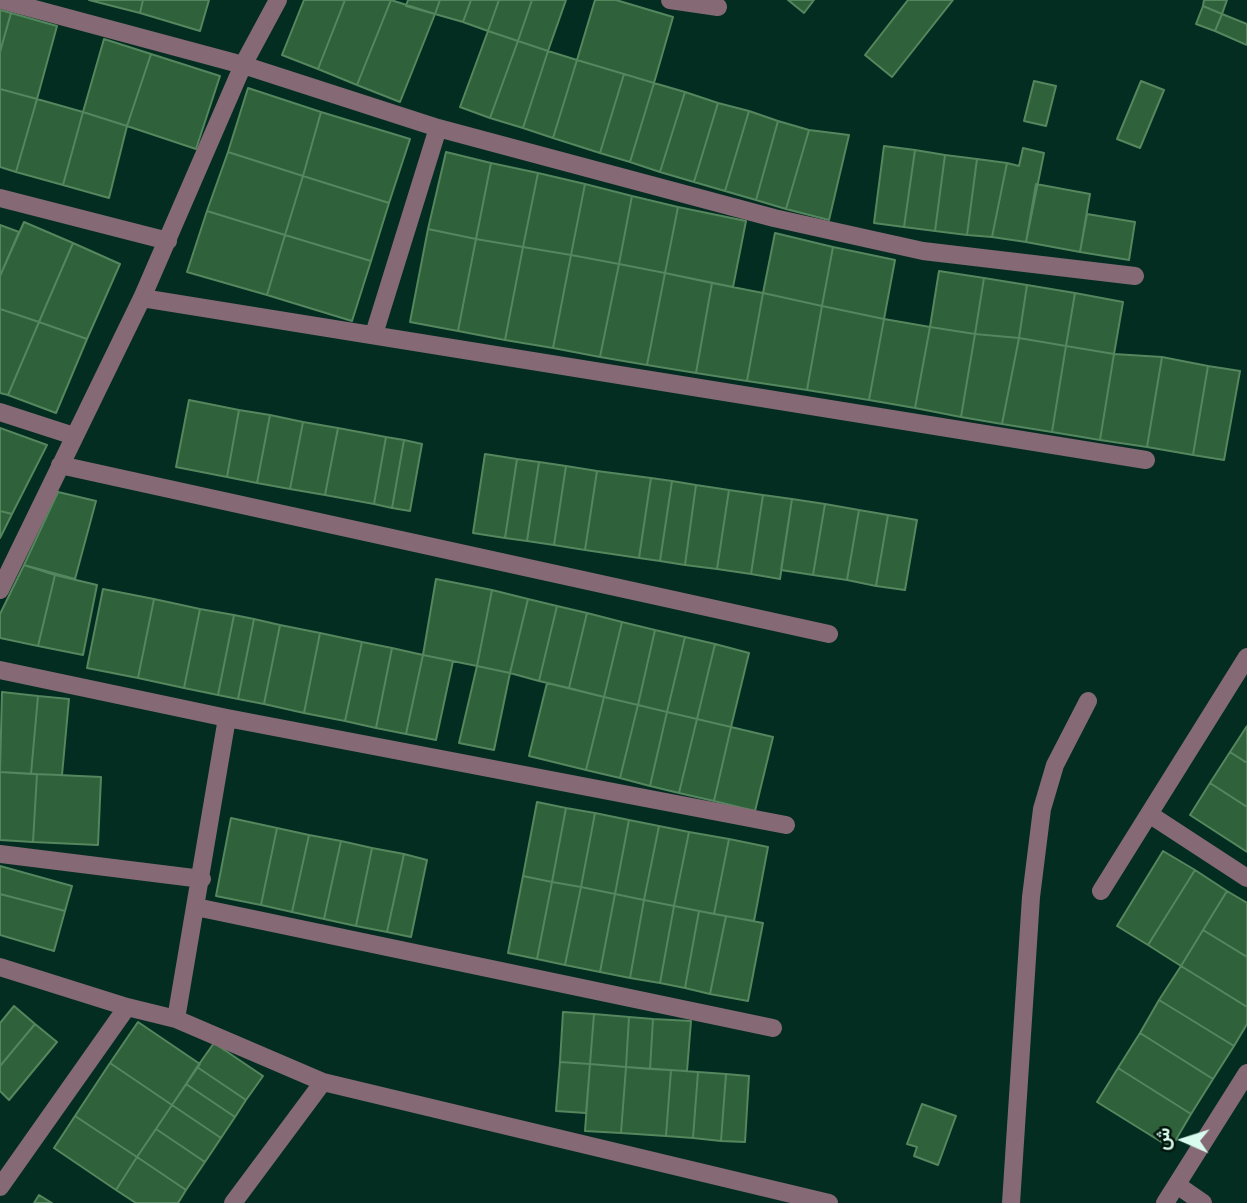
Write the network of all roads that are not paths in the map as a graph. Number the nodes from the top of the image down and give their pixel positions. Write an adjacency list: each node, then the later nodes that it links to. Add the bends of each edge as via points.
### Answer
1 (1, 0): 5 (street)
2 (278, 0): 5 (street)
3 (670, 0): 4 (street)
4 (718, 6)
5 (243, 65): 6 (street); 8 (street)
6 (438, 128): 9 (street, via 774,218 923,251); 11 (street)
7 (0, 198): 8 (street)
8 (168, 241): 10 (street)
9 (1135, 276)
10 (142, 298): 11 (street); 13 (street)
11 (374, 334): 14 (street)
12 (0, 412): 13 (street)
13 (74, 436): 15 (street)
14 (1146, 460)
15 (60, 465): 16 (street); 17 (street)
16 (0, 590)
17 (829, 634)
18 (1247, 657): 22 (street)
19 (0, 670): 21 (street)
20 (1088, 701): 39 (street, via 1055,765 1042,809 1031,897)
21 (227, 718): 23 (street); 26 (street)
22 (1149, 814): 25 (street); 27 (street)
23 (786, 825)
24 (0, 855): 26 (street)
25 (1247, 878)
26 (202, 879): 28 (street)
27 (1101, 891)
28 (196, 907): 31 (street); 32 (street)
29 (0, 967): 30 (street)
30 (127, 1007): 31 (street); 36 (street)
31 (176, 1018): 34 (street)
32 (773, 1028)
33 (1247, 1073): 35 (street)
34 (323, 1082): 37 (street); 38 (street)
35 (1177, 1185): 40 (street); 41 (street)
36 (0, 1187)
37 (233, 1203)
38 (829, 1203)
39 (1012, 1203)
40 (1165, 1203)
41 (1203, 1203)

